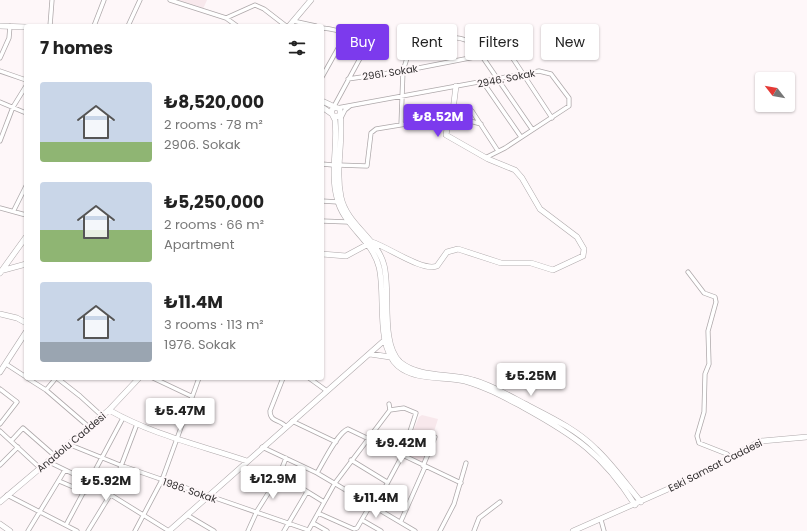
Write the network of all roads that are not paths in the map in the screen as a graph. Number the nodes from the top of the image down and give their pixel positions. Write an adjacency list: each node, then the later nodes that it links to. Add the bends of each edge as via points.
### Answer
1 (52, 0): 8 (street)
2 (104, 0): 9 (street)
3 (140, 0): 10 (street)
4 (173, 0): 6 (street)
5 (311, 0): 7 (street)
6 (226, 18): 11 (street); 12 (street, via 255,5)
7 (293, 21): 13 (street); 14 (street)
8 (50, 24)
9 (95, 24)
10 (129, 24)
11 (234, 24)
12 (284, 24)
13 (289, 24)
14 (298, 24)
15 (0, 26): 16 (street)
16 (10, 26): 17 (street); 22 (street, via 9,38)
17 (24, 27)
18 (324, 28): 19 (street)
19 (336, 30)
20 (465, 39): 28 (street, via 417,40 411,45)
21 (336, 52): 29 (street)
22 (0, 58)
23 (465, 59): 28 (street, 2961. Sokak)
24 (358, 60): 32 (street)
25 (483, 60): 33 (street)
26 (514, 60): 30 (street)
27 (0, 71): 31 (street)
28 (403, 71): 32 (street, 2961. Sokak); 37 (street)
29 (324, 73)
30 (523, 75): 33 (street, 2946. Sokak); 47 (street); 47 (street, 2946. Sokak, via 543,71 557,80 570,103)
31 (24, 79)
32 (348, 79): 43 (street)
33 (497, 80): 34 (street, 2946. Sokak); 50 (street)
34 (483, 82): 35 (street, 2946. Sokak); 51 (street)
35 (456, 86): 37 (street, 2946. Sokak); 44 (street)
36 (24, 89): 41 (street)
37 (402, 96): 40 (street, 2946. Sokak); 49 (street)
38 (0, 102): 41 (street)
39 (324, 102): 43 (street)
40 (351, 105): 43 (street, 2946. Sokak); 43 (street)
41 (13, 107): 45 (street); 52 (street)
42 (324, 107): 43 (street)
43 (337, 110): 56 (street); 56 (street, via 341,119)
44 (453, 110): 46 (street); 48 (street, via 470,121); 48 (street, via 470,109)
45 (24, 112)
46 (449, 117): 49 (street); 54 (street, via 446,135)
47 (552, 118): 50 (street, 2946. Sokak)
48 (481, 124): 53 (street)
49 (401, 125): 56 (street, via 372,132 366,166)
50 (532, 130): 51 (street, 2946. Sokak)
51 (521, 138): 53 (street, 2946. Sokak)
52 (0, 141)
53 (498, 151): 54 (street, 2946. Sokak)
54 (487, 157): 66 (street, via 515,170 540,209 577,237 584,249 583,256 553,270 531,264 502,263 458,249 450,250 437,266 429,267)
55 (324, 164): 56 (street)
56 (336, 165): 59 (street); 66 (street, via 340,194 345,207)
57 (24, 190): 61 (street)
58 (324, 201): 59 (street)
59 (338, 202): 64 (street)
60 (0, 208): 61 (street)
61 (14, 210): 62 (street)
62 (24, 214)
63 (324, 221): 64 (street)
64 (348, 222): 66 (street)
65 (24, 240): 69 (street)
66 (370, 243): 67 (street, via 346,256); 74 (street, via 384,276)
67 (324, 254)
68 (24, 265): 69 (street)
69 (0, 272)
70 (688, 272): 118 (street, via 704,293 715,297 716,302 708,331 709,364 705,374 704,412 697,436 699,443 715,448)
71 (0, 314): 72 (street)
72 (24, 322)
73 (24, 335): 75 (street)
74 (387, 337): 77 (street); 78 (street); 144 (street, via 394,354 408,367 417,371 458,376 489,385 577,432 604,456)
75 (21, 340): 76 (street); 79 (street)
76 (24, 342)
77 (370, 354): 78 (street); 91 (street)
78 (390, 357): 146 (street, via 398,366 411,373 461,380 487,389 566,431 600,459)
79 (6, 364): 80 (street); 81 (street)
80 (0, 372)
81 (24, 376)
82 (30, 380): 90 (street)
83 (54, 380): 90 (street)
84 (59, 380): 97 (street)
85 (137, 380): 95 (street, Anadolu Caddesi)
86 (157, 380): 93 (street)
87 (198, 380): 93 (street)
88 (282, 380): 103 (street, via 270,415)
89 (313, 380): 91 (street)
90 (46, 390): 102 (street)
91 (327, 391): 99 (street)
92 (1, 392): 100 (street, via 17,402)
93 (191, 396): 108 (street)
94 (389, 404): 96 (street)
95 (109, 410): 97 (street, Anadolu Caddesi); 98 (street)
96 (390, 410): 109 (street); 115 (street, via 404,408 416,413)
97 (102, 416): 102 (street, Anadolu Caddesi)
98 (122, 418): 101 (street); 116 (street)
99 (292, 421): 103 (street); 110 (street)
100 (0, 424)
101 (137, 424): 108 (street); 124 (street)
102 (89, 427): 111 (street, Anadolu Caddesi)
103 (286, 427): 113 (street)
104 (0, 431): 107 (street)
105 (435, 437): 125 (street)
106 (807, 437): 118 (street, Eski Samsat Caddesi, via 764,440)
107 (11, 440): 112 (street); 114 (street, via 23,428)
108 (177, 440): 120 (street); 131 (street)
109 (368, 440): 110 (street, via 348,430 344,431); 115 (street); 119 (street)
110 (336, 442): 128 (street)
111 (68, 444): 114 (street, Anadolu Caddesi); 116 (street, 1986. Sokak)
112 (18, 447): 123 (street); 126 (street)
113 (262, 447): 117 (street); 120 (street)
114 (55, 456): 121 (street, Anadolu Caddesi)
115 (402, 456): 125 (street); 133 (street)
116 (102, 458): 124 (street, 1986. Sokak); 132 (street)
117 (286, 458): 128 (street); 129 (street)
118 (730, 458): 144 (street, Eski Samsat Caddesi)
119 (351, 460): 133 (street); 134 (street)
120 (247, 461): 140 (street)
121 (49, 462): 126 (street, Anadolu Caddesi); 127 (street)
122 (466, 463): 135 (street)
123 (0, 465)
124 (120, 465): 131 (street, 1986. Sokak); 139 (street)
125 (424, 466): 135 (street); 154 (street)
126 (40, 468): 138 (street, Anadolu Caddesi)
127 (65, 470): 130 (street); 132 (street)
128 (317, 473): 134 (street)
129 (279, 476): 137 (street); 147 (street)
130 (59, 480): 136 (street); 148 (street)
131 (162, 480): 140 (street, 1986. Sokak); 151 (street)
132 (90, 482): 136 (street); 139 (street)
133 (387, 482): 145 (street)
134 (335, 483): 142 (street); 145 (street)
135 (461, 483): 173 (street, via 454,504)
136 (85, 492): 158 (street)
137 (307, 492): 142 (street); 157 (street)
138 (7, 495): 141 (street, Anadolu Caddesi); 148 (street)
139 (110, 495): 151 (street); 164 (street)
140 (208, 496): 147 (street, 1986. Sokak); 150 (street)
141 (0, 502)
142 (324, 502): 149 (street)
143 (500, 502): 174 (street, via 479,518)
144 (641, 502): 146 (street, Eski Samsat Caddesi)
145 (373, 505): 152 (street); 154 (street)
146 (635, 505): 153 (street, Eski Samsat Caddesi)
147 (257, 511): 157 (street, 1986. Sokak); 168 (street)
148 (41, 512): 158 (street); 162 (street)
149 (318, 513): 152 (street, via 352,529 357,528); 155 (street)
150 (187, 515): 166 (street); 167 (street)
151 (144, 516): 165 (street); 166 (street)
152 (362, 520): 171 (street)
153 (601, 520): 160 (street, Eski Samsat Caddesi); 176 (street)
154 (400, 521): 172 (street)
155 (313, 523): 159 (street); 170 (street)
156 (0, 524): 161 (street)
157 (288, 524): 159 (street, 1986. Sokak); 169 (street)
158 (66, 525): 163 (street)
159 (308, 530)
160 (579, 530): 175 (street, Eski Samsat Caddesi)
161 (10, 531)
162 (28, 531)
163 (77, 531)
164 (88, 531)
165 (135, 531)
166 (169, 531)
167 (214, 531)
168 (248, 531)
169 (284, 531)
170 (327, 531)
171 (381, 531)
172 (415, 531)
173 (440, 531)
174 (474, 531)
175 (574, 531)
176 (604, 531)

